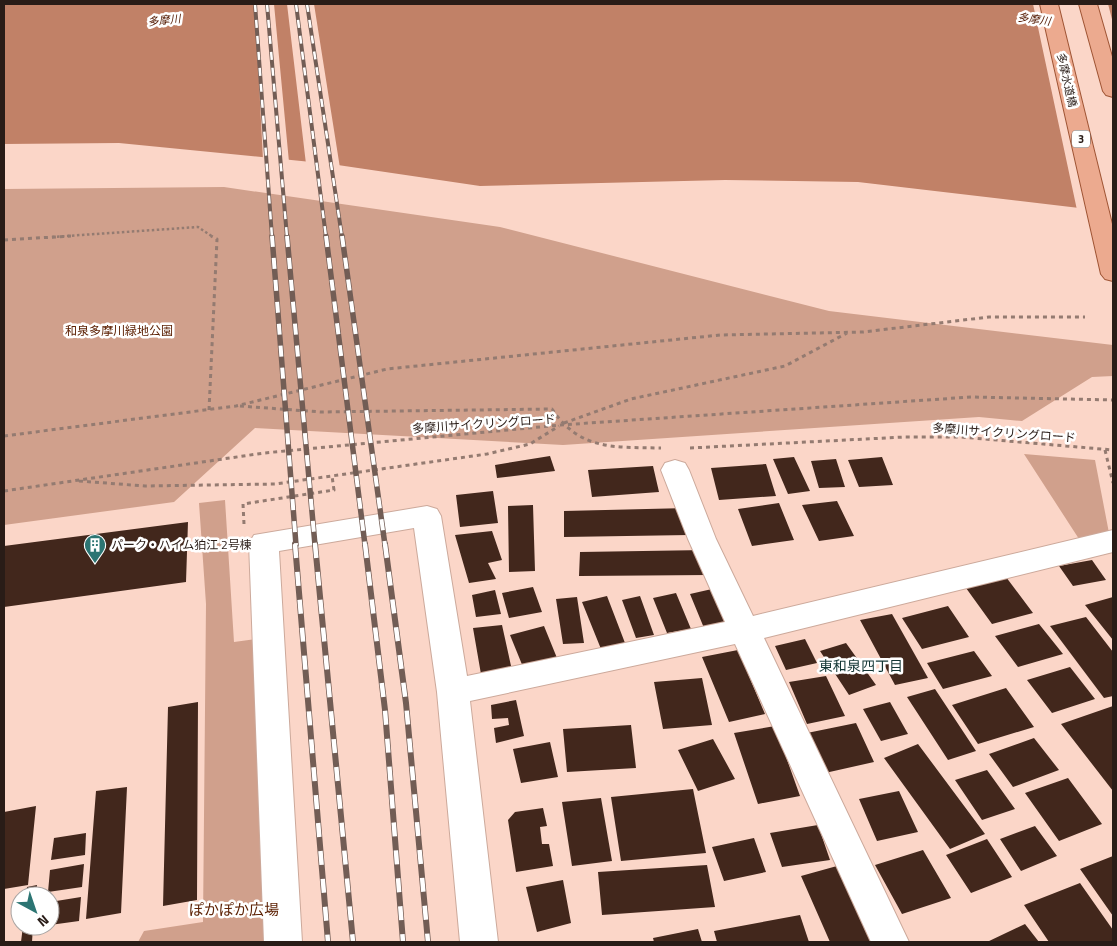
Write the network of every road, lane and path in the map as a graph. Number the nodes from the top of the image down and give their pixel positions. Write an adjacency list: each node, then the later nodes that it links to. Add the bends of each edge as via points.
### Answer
1 (1049, 4): 5 (main road, 多摩水道橋 / 3)
2 (1088, 4): 3 (main road)
3 (1113, 91)
4 (4, 240): 10 (path, via 198,227 217,239)
5 (1113, 274)
6 (1085, 317): 7 (path, via 989,317)
7 (847, 332): 9 (path, via 720,335 387,370); 11 (path, via 785,366 631,399)
8 (1113, 400): 11 (path, via 972,397)
9 (236, 406): 10 (path); 11 (path, via 321,412 552,409)
10 (209, 410): 12 (path)
11 (560, 425): 15 (path, 多摩川サイクリングロード, via 576,437 597,444); 16 (path, 多摩川サイクリングロード, via 264,453); 16 (path, via 530,444 487,454 275,484 145,486)
12 (4, 436)
13 (1105, 449): 14 (path, 多摩川サイクリングロード); 15 (path, 多摩川サイクリングロード, via 961,437 905,437); 17 (path)
14 (1113, 450)
15 (676, 455): 20 (street, via 702,538)
16 (74, 481): 18 (path, 多摩川サイクリングロード)
17 (1113, 483)
18 (4, 491)
19 (1113, 541): 20 (street)
20 (745, 630): 21 (street); 24 (street)
21 (453, 692): 22 (street, via 427,516 264,543); 23 (street)
22 (283, 942)
23 (479, 942)
24 (890, 942)

